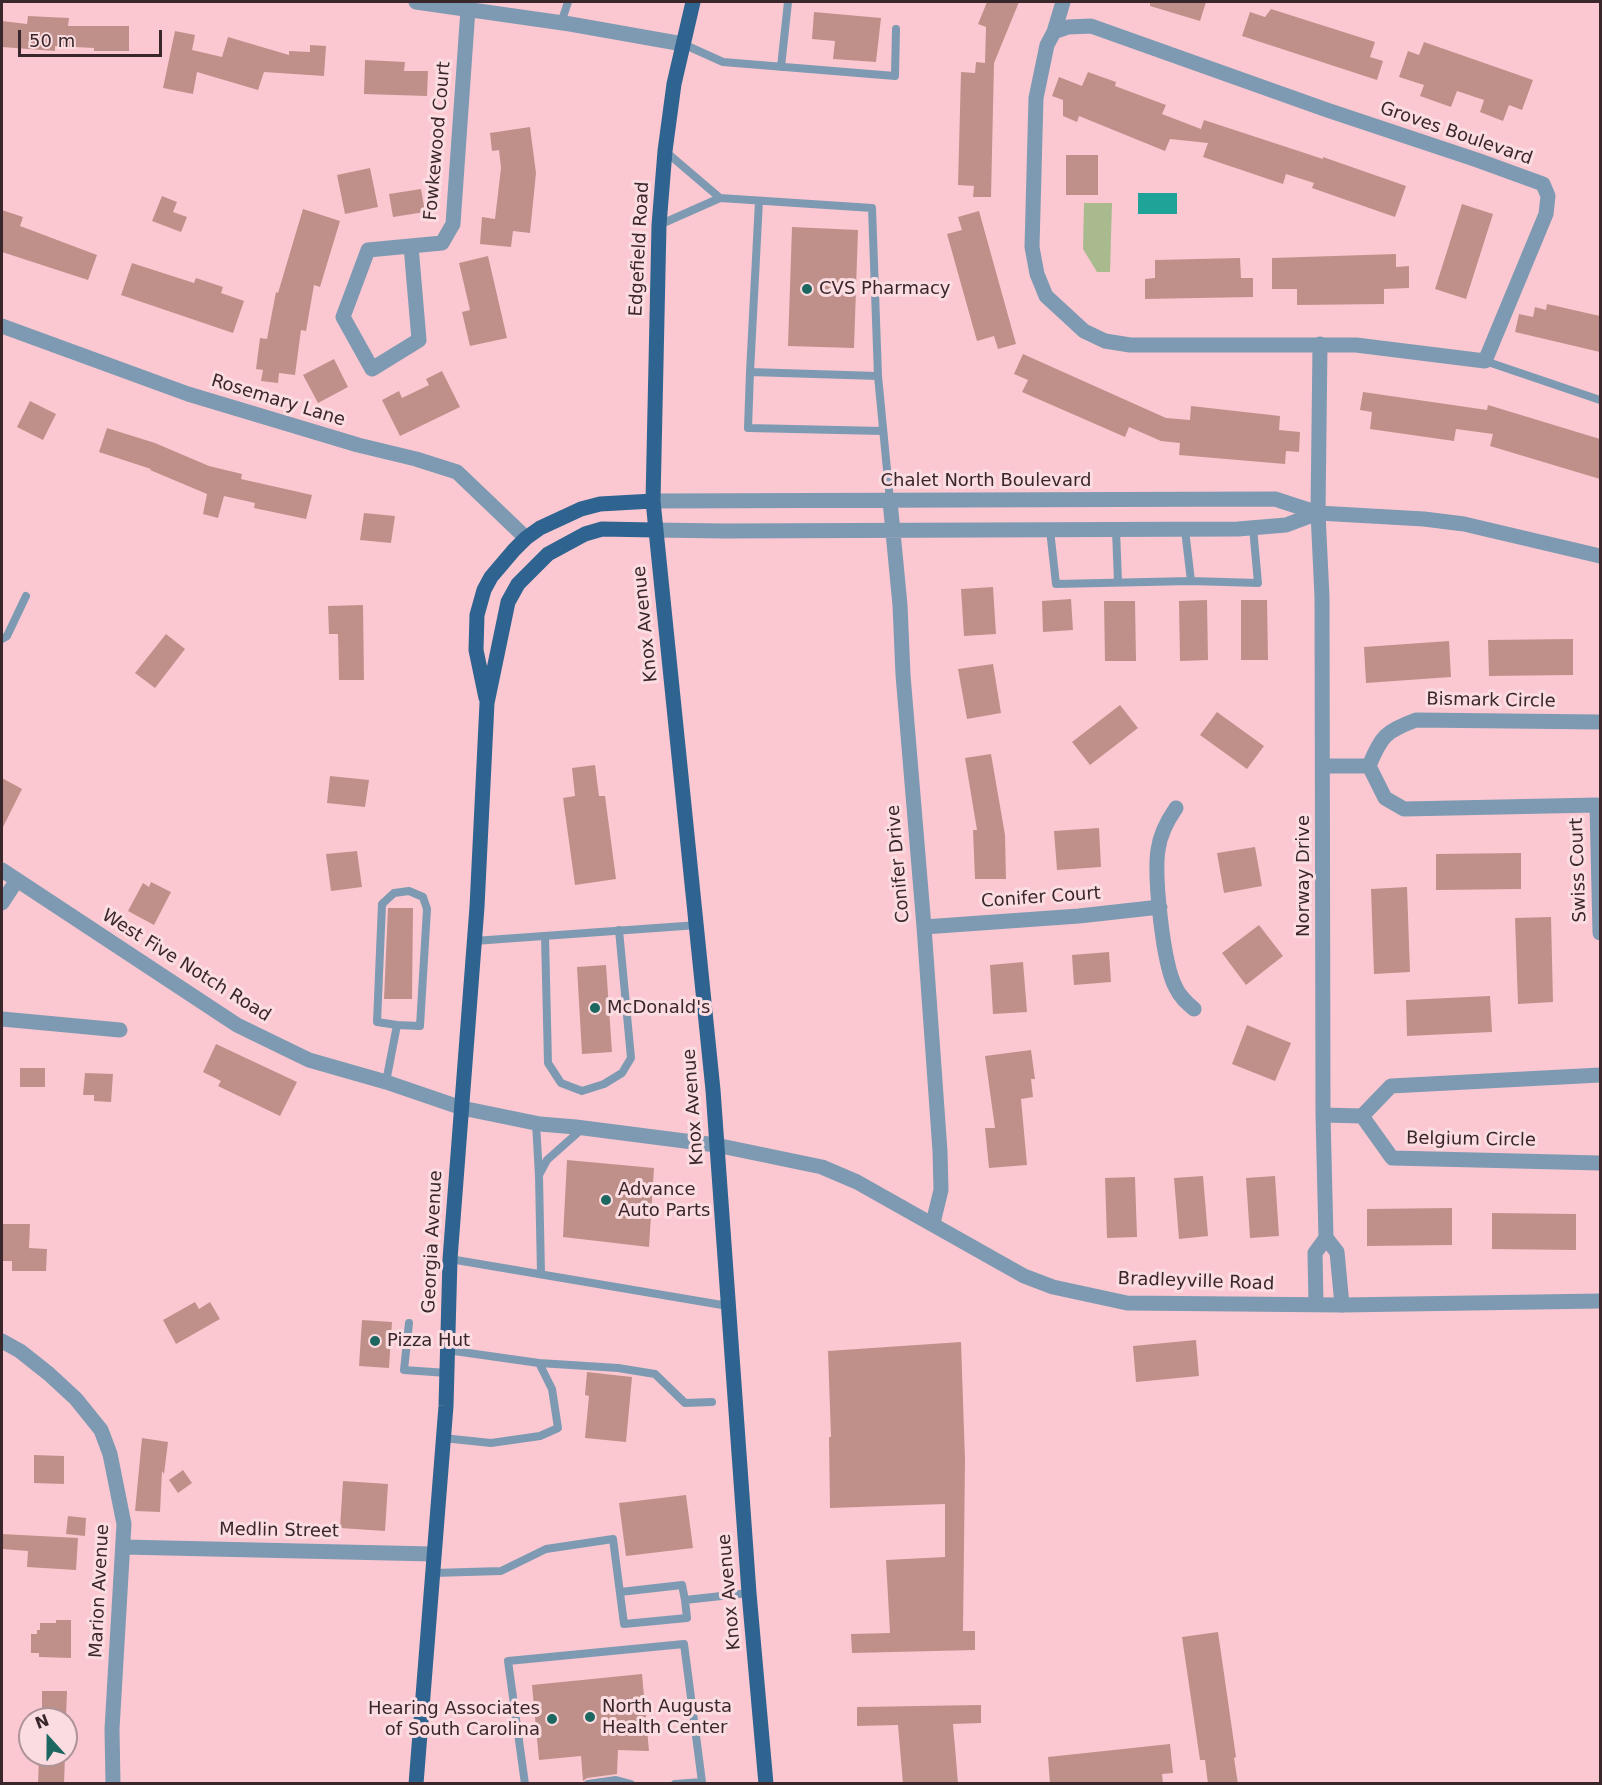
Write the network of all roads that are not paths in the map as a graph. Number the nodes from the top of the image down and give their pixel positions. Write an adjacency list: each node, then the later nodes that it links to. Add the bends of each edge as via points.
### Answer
1 (416, 2): 7 (street)
2 (568, 2): 8 (lane)
3 (693, 2): 11 (main road, Edgefield Road)
4 (788, 2): 12 (lane)
5 (1064, 2): 10 (street)
6 (486, 6): 7 (street); 8 (street)
7 (468, 9): 17 (street, Fowkewood Court, via 453,224 442,243)
8 (561, 23): 11 (street)
9 (896, 29): 12 (lane, via 895,76)
10 (1054, 32): 19 (street, via 1047,45 1036,98 1032,247 1046,296 1084,331 1105,341 1130,345); 20 (street, Groves Boulevard, via 1091,26 1542,184 1548,196 1546,214)
11 (683, 44): 12 (lane, via 723,62); 13 (main road, Edgefield Road)
12 (781, 67)
13 (665, 151): 14 (lane); 16 (main road, Edgefield Road)
14 (720, 198): 15 (lane); 16 (lane)
15 (759, 201): 21 (lane); 22 (lane, via 872,208)
16 (659, 225): 25 (main road, Edgefield Road)
17 (411, 246): 17 (street, Fowkewood Court, via 368,250 343,317 372,369 419,340)
18 (2, 326): 34 (street, Rosemary Lane, via 208,400 457,472)
19 (1320, 344): 20 (street); 27 (street)
20 (1485, 361): 23 (lane)
21 (750, 372): 22 (lane); 24 (lane, via 748,428)
22 (878, 376): 24 (lane)
23 (1600, 400)
24 (883, 431): 26 (lane)
25 (653, 501): 26 (street, Chalet North Boulevard); 29 (main road, Knox Avenue); 34 (main road, Georgia Avenue, via 581,508)
26 (890, 501): 27 (street, Chalet North Boulevard, via 1275,499); 30 (street, Conifer Drive)
27 (1318, 513): 28 (street, Chalet North Boulevard, via 1286,525); 35 (street, Chalet North Boulevard, via 1464,524); 42 (street, Norway Drive)
28 (1253, 528): 33 (street, Chalet North Boulevard); 36 (lane, via 1258,583)
29 (654, 530): 30 (street, Chalet North Boulevard); 40 (main road, Georgia Avenue, via 594,531 548,554 518,584 508,602); 49 (main road, Knox Avenue)
30 (894, 530): 31 (street, Chalet North Boulevard); 50 (street, Conifer Drive)
31 (1050, 530): 32 (street, Chalet North Boulevard); 37 (lane, via 1056,584)
32 (1116, 530): 33 (street, Chalet North Boulevard); 37 (lane)
33 (1185, 530): 36 (lane)
34 (526, 538): 40 (main road, Georgia Avenue, via 492,577 477,615 476,650)
35 (1600, 556)
36 (1191, 580): 37 (lane)
37 (1118, 582)
38 (26, 596): 39 (lane)
39 (2, 639)
40 (487, 703): 54 (main road, Georgia Avenue)
41 (1600, 722): 43 (street, Bismark Circle, via 1416,720 1395,728 1379,742)
42 (1323, 766): 43 (street); 62 (street, Norway Drive)
43 (1369, 766): 52 (street, Swiss Court, via 1385,798 1404,809 1597,805)
44 (1176, 808): 48 (street, via 1158,848)
45 (2, 870): 46 (street, West Five Notch Road)
46 (17, 880): 47 (street); 60 (street, West Five Notch Road, via 237,1025 309,1060)
47 (2, 903)
48 (1160, 907): 50 (street, Conifer Court); 55 (street, via 1171,976 1176,990)
49 (698, 925): 51 (lane); 66 (main road, Knox Avenue)
50 (924, 927): 69 (street, Conifer Drive, via 941,1190)
51 (619, 930): 53 (lane); 53 (lane, via 631,1058 622,1073 582,1091 561,1083 548,1063)
52 (1600, 933)
53 (545, 936): 54 (lane)
54 (474, 941): 61 (main road, Georgia Avenue)
55 (1194, 1009)
56 (2, 1019): 58 (street)
57 (397, 1025): 57 (lane, via 420,1026 427,909 423,897 409,891 393,892 382,904 376,1022); 60 (lane)
58 (120, 1030)
59 (1600, 1075): 63 (street, via 1391,1086)
60 (386, 1082): 61 (street, West Five Notch Road)
61 (462, 1108): 64 (street, West Five Notch Road); 71 (main road, Georgia Avenue)
62 (1323, 1115): 63 (street); 70 (street, Norway Drive)
63 (1362, 1116): 67 (street, Belgium Circle, via 1392,1158)
64 (536, 1123): 65 (street, West Five Notch Road); 68 (lane)
65 (583, 1128): 66 (street, Bradleyville Road); 68 (lane, via 547,1160)
66 (716, 1145): 69 (street, Bradleyville Road, via 822,1167); 74 (main road, Knox Avenue)
67 (1600, 1163)
68 (539, 1176): 72 (lane)
69 (933, 1223): 75 (street, Bradleyville Road, via 1024,1276 1080,1294 1127,1303)
70 (1326, 1238): 75 (street, Norway Drive, via 1315,1253); 76 (street, Norway Drive, via 1337,1252)
71 (450, 1259): 72 (lane); 79 (main road, Georgia Avenue)
72 (541, 1274): 74 (lane)
73 (1600, 1301): 76 (street, Bradleyville Road)
74 (728, 1305): 88 (main road, Knox Avenue)
75 (1316, 1305): 76 (street, Bradleyville Road)
76 (1342, 1305)
77 (409, 1323): 81 (lane, via 404,1370)
78 (2, 1341): 84 (street, Marion Avenue, via 49,1374 101,1430 110,1454 124,1524)
79 (447, 1350): 80 (lane); 81 (main road, Georgia Avenue)
80 (539, 1363): 82 (lane, via 655,1374 685,1403); 83 (lane, via 552,1389 558,1428 540,1436 491,1443)
81 (447, 1373): 83 (main road, Georgia Avenue)
82 (712, 1402)
83 (443, 1438): 85 (main road, Georgia Avenue)
84 (123, 1547): 85 (street, Medlin Street); 90 (street, Marion Avenue, via 112,1730)
85 (433, 1554): 86 (main road, Georgia Avenue)
86 (433, 1573): 87 (lane, via 501,1571 546,1550 613,1539); 91 (main road, Georgia Avenue)
87 (620, 1592): 89 (lane, via 682,1585); 89 (lane, via 624,1624 687,1618)
88 (749, 1593): 89 (lane); 96 (main road, Knox Avenue)
89 (685, 1600)
90 (113, 1784)
91 (416, 1784)
92 (525, 1784): 95 (lane, via 508,1661 684,1644 702,1782)
93 (588, 1784): 94 (lane, via 616,1780)
94 (631, 1784)
95 (675, 1784)
96 (766, 1784)

